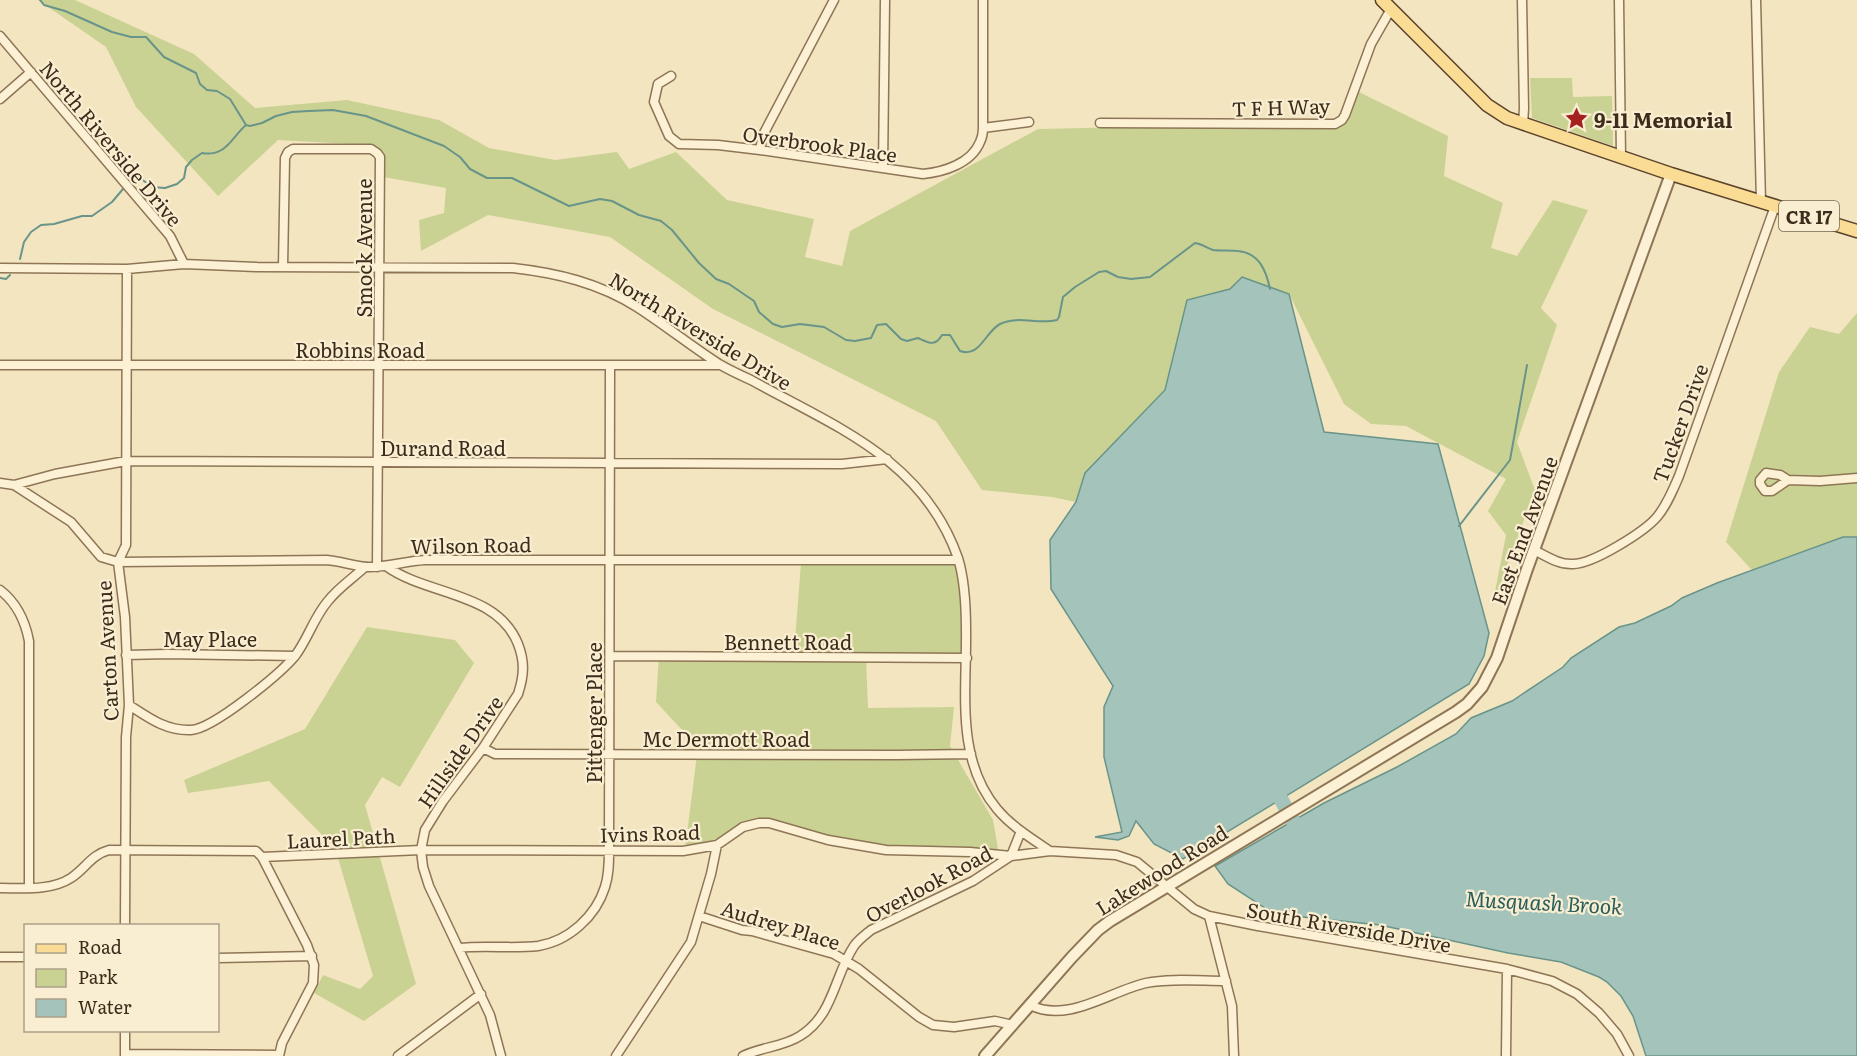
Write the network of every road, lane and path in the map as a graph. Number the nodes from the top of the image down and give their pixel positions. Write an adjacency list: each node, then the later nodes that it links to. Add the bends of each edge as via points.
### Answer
1 (834, 0): 16 (street, via 763,135)
2 (885, 0): 18 (street)
3 (983, 0): 15 (street)
4 (1522, 0): 14 (street)
5 (1618, 0): 17 (street)
6 (1756, 0): 20 (street)
7 (1388, 3): 13 (street, T F H Way, via 1345,115 1337,123); 14 (main road, CR 17, via 1487,105)
8 (0, 36): 9 (street, North Riverside Drive)
9 (31, 72): 11 (street); 23 (street, North Riverside Drive, via 170,236)
10 (671, 76): 16 (street, Overbrook Place, via 658,84 654,102 669,136 679,144)
11 (0, 99)
12 (1029, 122): 15 (street)
13 (1100, 123)
14 (1523, 125): 17 (main road, CR 17)
15 (983, 128): 18 (street, Overbrook Place, via 974,151 947,170 923,174)
16 (760, 150): 18 (street, Overbrook Place)
17 (1621, 158): 19 (main road, CR 17)
18 (883, 168)
19 (1671, 174): 20 (main road, CR 17); 41 (street, East End Avenue)
20 (1761, 202): 21 (main road, CR 17)
21 (1775, 206): 22 (main road, CR 17); 41 (street, Tucker Drive, via 1679,476 1657,517 1601,556 1583,563 1561,563)
22 (1857, 231)
23 (183, 264): 24 (street, North Riverside Drive); 27 (street)
24 (283, 267): 25 (street, North Riverside Drive); 25 (street, Smock Avenue, via 285,158 293,149 371,149 377,153)
25 (379, 267): 30 (street, North Riverside Drive, via 513,268 572,278 635,306); 31 (street, Smock Avenue)
26 (0, 268): 27 (street)
27 (127, 269): 29 (street, Carton Avenue)
28 (0, 365): 29 (street, Robbins Road)
29 (127, 365): 31 (street, Robbins Road); 34 (street, Carton Avenue)
30 (720, 365): 32 (street, Robbins Road); 33 (street, North Riverside Drive)
31 (379, 366): 32 (street, Robbins Road); 35 (street, Smock Avenue)
32 (610, 366): 36 (street, Pittenger Place)
33 (888, 459): 36 (street, Durand Road, via 842,464); 43 (street, North Riverside Drive, via 910,478 933,508)
34 (126, 461): 35 (street, Durand Road); 40 (street, Durand Road); 44 (street, Carton Avenue, via 126,545)
35 (378, 463): 36 (street, Durand Road); 45 (street, Smock Avenue)
36 (611, 463): 42 (street, Pittenger Place)
37 (1857, 478): 38 (street)
38 (1788, 480)
39 (0, 483): 40 (street, Durand Road)
40 (14, 485): 44 (street, Wilson Road, via 71,522 101,558)
41 (1534, 550): 56 (street, East End Avenue, via 1497,658 1475,696)
42 (610, 560): 43 (street, Wilson Road); 45 (street, Wilson Road, via 425,560); 50 (street, Pittenger Place)
43 (958, 560): 51 (street, North Riverside Drive, via 964,594)
44 (118, 562): 46 (street, Wilson Road, via 327,560); 48 (street, Carton Avenue)
45 (381, 566): 46 (street, Wilson Road); 53 (street, Hillside Drive, via 420,585 489,609 515,635 524,666 522,681 516,699)
46 (366, 567): 49 (street, via 328,600)
47 (0, 590): 67 (street, via 17,607 29,640)
48 (126, 655): 49 (street, May Place); 52 (street, Carton Avenue)
49 (295, 656): 52 (street, via 242,701 196,729 159,724)
50 (610, 656): 51 (street, Bennett Road); 54 (street, Pittenger Place)
51 (966, 658): 55 (street, North Riverside Drive, via 966,723)
52 (129, 705): 59 (street, Carton Avenue)
53 (483, 748): 54 (street, Mc Dermott Road, via 495,754); 60 (street, Hillside Drive, via 429,823)
54 (610, 754): 55 (street, Mc Dermott Road); 61 (street, Pittenger Place)
55 (971, 754): 57 (street, North Riverside Drive, via 985,792)
56 (1295, 807): 65 (street, Lakewood Road)
57 (1021, 831): 62 (street, North Riverside Drive); 63 (street, Overlook Road)
58 (717, 845): 61 (street, Ivins Road, via 683,851); 63 (street, Ivins Road, via 743,827 769,823 864,847); 68 (street)
59 (125, 849): 64 (street, Laurel Path, via 249,850); 67 (street, Laurel Path, via 95,855 65,881); 70 (street, Carton Avenue)
60 (421, 850): 61 (street, Ivins Road); 64 (street, Laurel Path); 71 (street, Hillside Drive, via 429,886)
61 (609, 850): 71 (street, Pittenger Place, via 608,875 600,899 589,916 568,934 536,946)
62 (1050, 851): 63 (street, Ivins Road); 65 (street, South Riverside Drive, via 1128,858 1146,867)
63 (1011, 856): 76 (street, Overlook Road, via 973,881 871,930 854,946)
64 (262, 857): 74 (street)
65 (1167, 886): 69 (street, South Riverside Drive, via 1194,909); 80 (street, Lakewood Road, via 1098,930)
66 (0, 888): 67 (street, Laurel Path)
67 (29, 888)
68 (699, 916): 76 (street, Audrey Place, via 834,954); 87 (street, via 689,945)
69 (1209, 916): 77 (street, South Riverside Drive); 78 (street)
70 (125, 924)
71 (459, 948): 79 (street, Hillside Drive)
72 (0, 957): 73 (street)
73 (24, 957)
74 (312, 957): 75 (street); 84 (street, via 313,983)
75 (219, 958)
76 (847, 962): 81 (street, Audrey Place, via 933,1025 954,1027 995,1021); 88 (street, Overlook Road, via 831,1001 801,1036)
77 (1507, 969): 91 (street); 92 (street, South Riverside Drive, via 1552,981 1577,994 1610,1025)
78 (1226, 981): 80 (street, via 1148,982 1088,1005 1051,1011); 90 (street, via 1234,1026)
79 (481, 994): 85 (street); 86 (street, Hillside Drive)
80 (1030, 1005): 81 (street, Lakewood Road)
81 (1013, 1025): 89 (street, Lakewood Road)
82 (125, 1032): 83 (street)
83 (124, 1055): 84 (street)
84 (279, 1056)
85 (398, 1056)
86 (501, 1056)
87 (616, 1056)
88 (743, 1056)
89 (985, 1056)
90 (1234, 1056)
91 (1506, 1056)
92 (1629, 1056)

